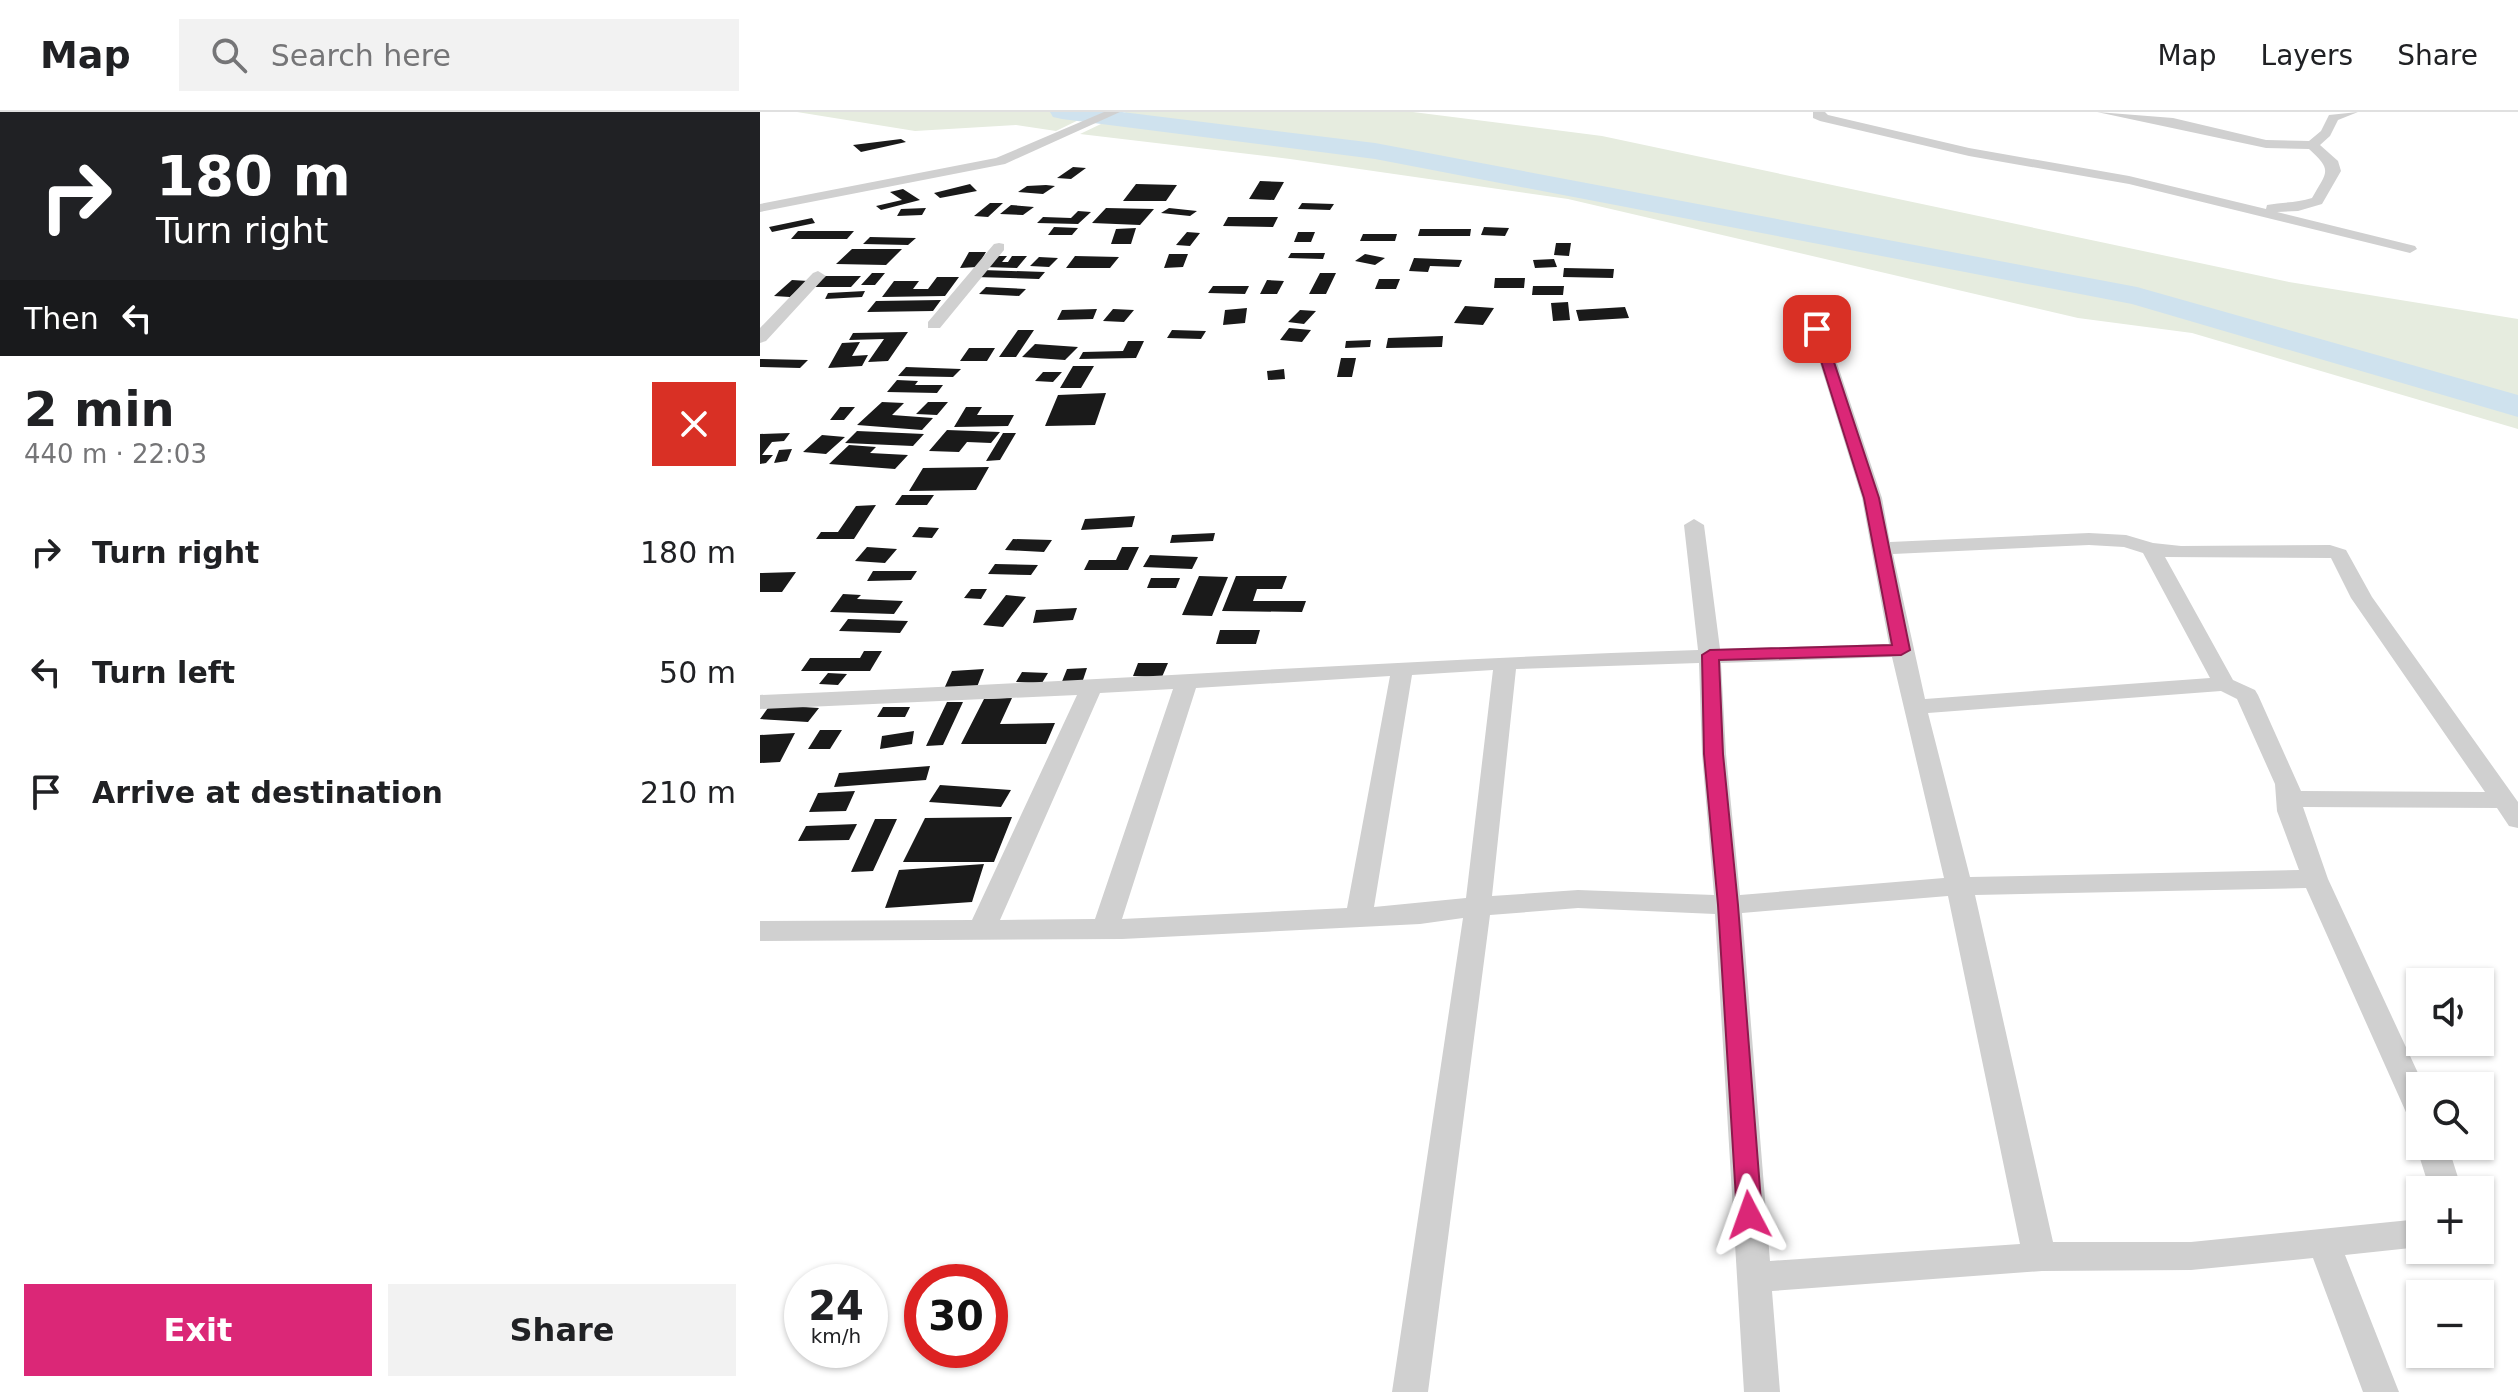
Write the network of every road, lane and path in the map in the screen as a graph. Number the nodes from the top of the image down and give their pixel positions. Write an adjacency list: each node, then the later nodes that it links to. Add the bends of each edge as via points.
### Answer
1 (1114, 112): 6 (street, via 1000,161)
2 (1819, 112): 7 (street, via 1824,118 1886,134 2129,180)
3 (2103, 112): 5 (street, via 2266,144)
4 (2352, 112): 5 (street, via 2333,118)
5 (2312, 145): 7 (street, via 2334,171 2317,201 2298,207)
6 (760, 208)
7 (2237, 208): 9 (street)
8 (999, 247): 12 (street)
9 (2410, 249)
10 (818, 276): 13 (street)
11 (1812, 312): 15 (street, via 1872,498)
12 (934, 325)
13 (760, 338)
14 (1694, 525): 18 (street)
15 (1881, 548): 16 (street, via 2089,539); 17 (street)
16 (2151, 549): 22 (street); 27 (street, via 2339,554 2362,598)
17 (1901, 650): 18 (street); 25 (street)
18 (1710, 655): 19 (street); 30 (street)
19 (1505, 663): 20 (street); 31 (street)
20 (1402, 670): 21 (street); 32 (street)
21 (1187, 680): 23 (street); 34 (street)
22 (2224, 684): 25 (street); 26 (street, via 2247,695)
23 (1092, 686): 24 (street); 33 (street)
24 (760, 702)
25 (1915, 707): 29 (street)
26 (2291, 799): 27 (street); 28 (street, via 2290,811)
27 (2511, 810)
28 (2315, 879): 29 (street); 36 (street)
29 (1959, 886): 30 (street); 39 (street, via 2032,1232)
30 (1728, 905): 31 (street, via 1578,899); 40 (street)
31 (1478, 906): 32 (street); 41 (street)
32 (1359, 917): 34 (street)
33 (982, 929): 34 (street); 35 (street)
34 (1105, 929)
35 (760, 931)
36 (2406, 1079)
37 (2406, 1234): 38 (street)
38 (2323, 1242): 39 (street, via 2191,1256); 43 (street)
39 (2042, 1257): 40 (street)
40 (1754, 1277): 42 (street)
41 (1410, 1392)
42 (1762, 1392)
43 (2381, 1392)

